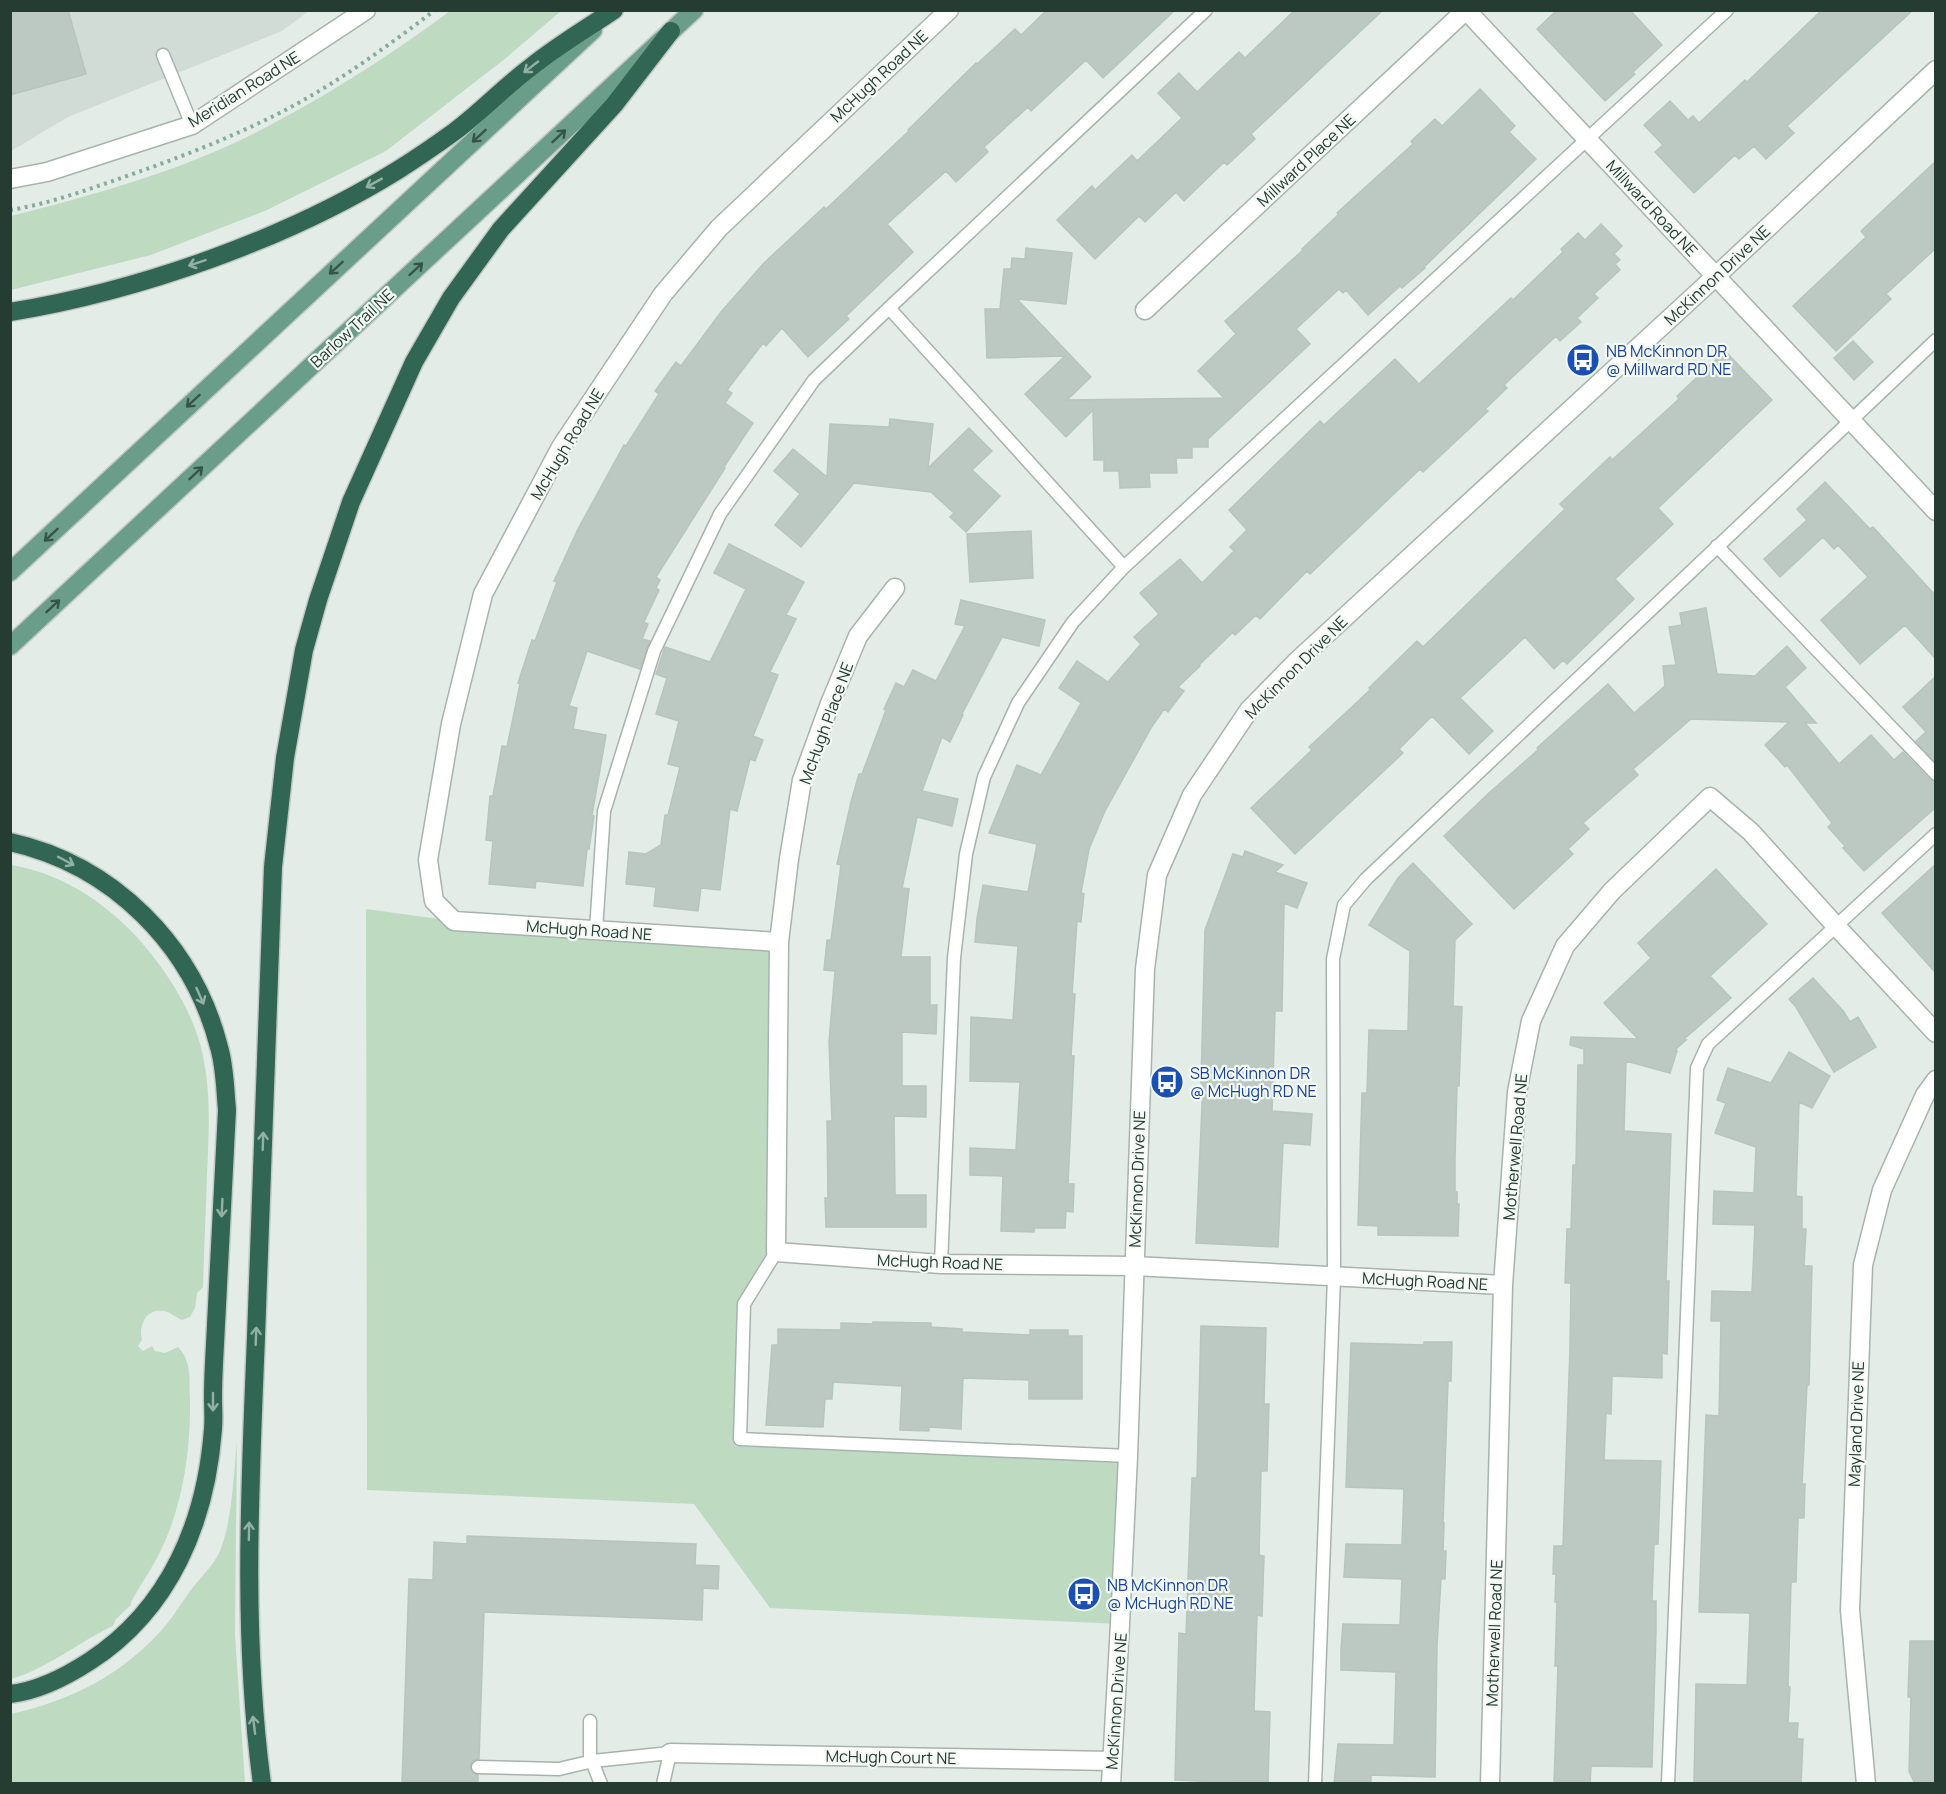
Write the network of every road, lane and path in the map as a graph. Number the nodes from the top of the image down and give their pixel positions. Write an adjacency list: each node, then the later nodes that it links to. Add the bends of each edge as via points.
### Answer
1 (614, 10): 17 (highway, one-way to 17, via 531,66 455,131 338,204 232,251 171,272); 23 (main road, one-way to 23)
2 (694, 10): 8 (main road, Barlow Trail NE)
3 (949, 10): 30 (street, McHugh Road NE, via 718,228 663,294 561,447 483,594 451,724 430,849 434,901 454,921)
4 (1206, 10): 15 (lane)
5 (1466, 10): 12 (street, Millward Road NE); 16 (street, Millward Place NE)
6 (1727, 10): 12 (lane)
7 (357, 13): 11 (street, Meridian Road NE)
8 (671, 32): 25 (main road, Barlow Trail NE, one-way to 8); 46 (highway, one-way to 8, via 250,1657 250,1494 273,867 285,758 304,651 351,502 414,362 440,316 501,229 614,105)
9 (163, 55): 11 (lane)
10 (1935, 70): 14 (street, McKinnon Drive NE)
11 (192, 124): 13 (street, Meridian Road NE, via 47,172)
12 (1588, 140): 14 (street, Millward Road NE); 22 (lane)
13 (10, 179)
14 (1716, 276): 19 (street, Millward Road NE); 36 (street, McKinnon Drive NE, via 1296,662 1249,710 1192,795 1157,875 1145,969)
15 (889, 308): 22 (lane); 30 (lane, via 814,380 720,514 654,651 604,811)
16 (1145, 310)
17 (10, 312)
18 (1935, 340): 19 (lane)
19 (1850, 420): 20 (street, Millward Road NE); 21 (lane)
20 (1935, 511)
21 (1717, 546): 26 (lane); 37 (lane, via 1366,879 1344,905 1333,959)
22 (1124, 567): 35 (lane, via 1072,622 1017,703 984,777 966,854 954,958)
23 (10, 572)
24 (895, 588): 31 (street, McHugh Place NE, via 858,636 802,780)
25 (10, 646)
26 (1935, 774)
27 (1935, 834): 29 (lane)
28 (10, 842): 40 (highway, one-way to 40, via 60,857 93,876 129,901 164,936 182,959 210,1016 220,1048 227,1110 213,1428 201,1504 189,1540 157,1600 131,1629 80,1667 53,1681)
29 (1836, 926): 32 (street, Motherwell Road NE); 38 (street, Motherwell Road NE, via 1751,832 1710,797 1612,891 1565,946 1531,1021 1517,1092); 52 (lane, via 1708,1044 1697,1068)
30 (596, 930): 31 (street, McHugh Road NE)
31 (779, 942): 34 (street)
32 (1935, 1033)
33 (1935, 1080): 53 (street, Mayland Drive NE, via 1882,1190 1863,1265 1850,1610)
34 (776, 1252): 35 (street, McHugh Road NE); 39 (lane, via 744,1304 740,1439)
35 (940, 1264): 36 (street, McHugh Road NE)
36 (1134, 1266): 37 (street, McHugh Road NE); 39 (street, McKinnon Drive NE)
37 (1334, 1277): 38 (street, McHugh Road NE); 50 (lane)
38 (1503, 1285): 51 (street, Motherwell Road NE)
39 (1128, 1456): 44 (street, McKinnon Drive NE)
40 (10, 1694)
41 (590, 1721): 43 (lane)
42 (670, 1753): 43 (lane); 44 (street, McHugh Court NE); 48 (lane)
43 (592, 1761): 45 (lane, via 559,1769); 47 (lane)
44 (1111, 1761): 49 (street, McKinnon Drive NE)
45 (478, 1767)
46 (262, 1784)
47 (601, 1784)
48 (663, 1784)
49 (1111, 1784)
50 (1315, 1784)
51 (1490, 1784)
52 (1668, 1784)
53 (1866, 1784)

